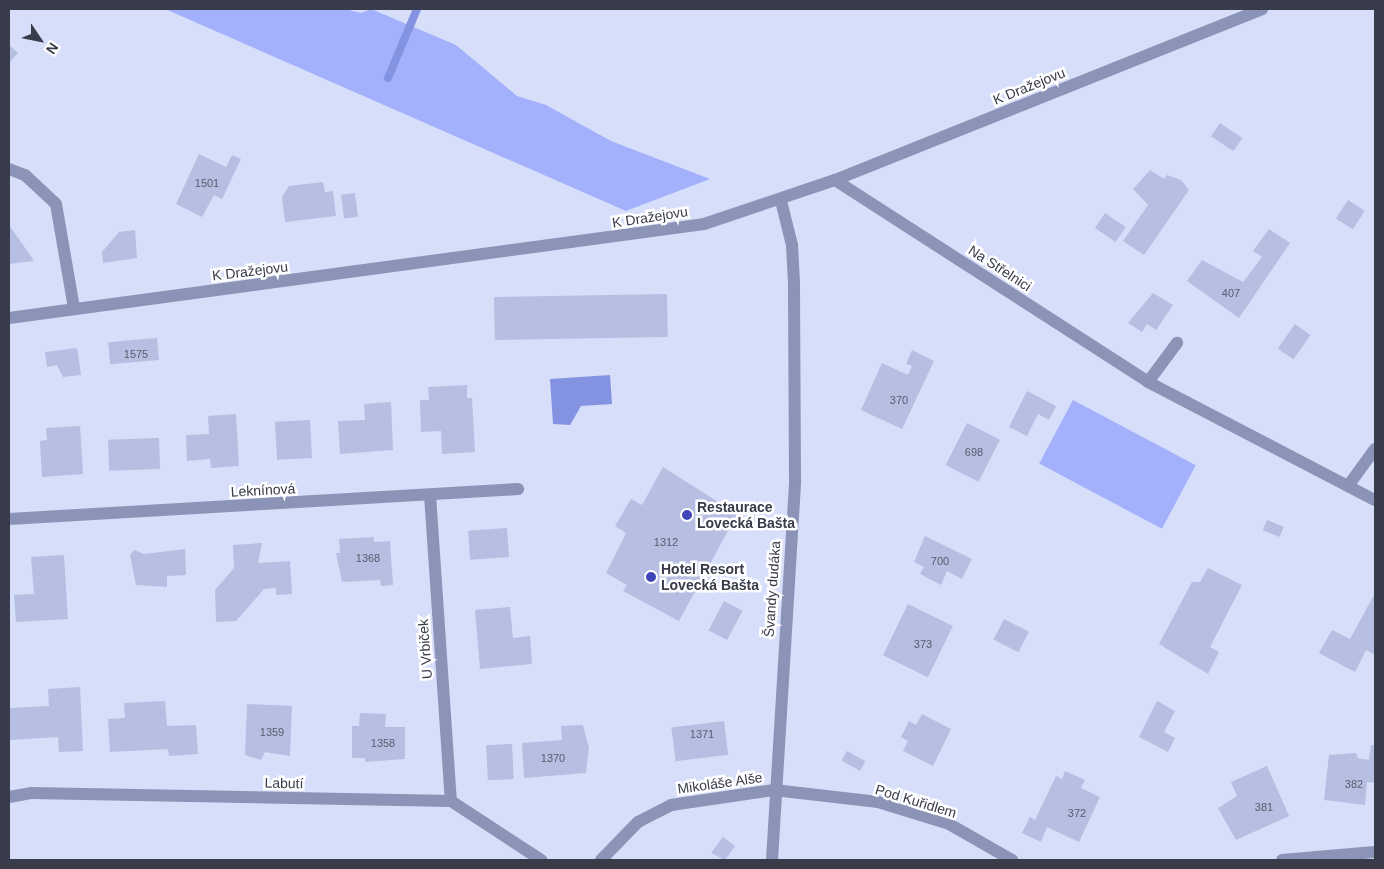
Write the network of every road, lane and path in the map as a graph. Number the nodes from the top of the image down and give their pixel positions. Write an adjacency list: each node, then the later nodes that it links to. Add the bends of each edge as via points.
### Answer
1 (1262, 9): 3 (street, K Dražejovu)
2 (9, 169): 5 (street, via 25,175 56,204)
3 (835, 180): 4 (street, K Dražejovu); 8 (street, Na Střelnici)
4 (780, 201): 5 (street, K Dražejovu, via 648,234); 15 (street, Švandy dudáka, via 792,245 795,480)
5 (74, 308): 6 (street, K Dražejovu)
6 (9, 318)
7 (1177, 343): 8 (street)
8 (1148, 382): 10 (street, Na Střelnici)
9 (1375, 449): 10 (street)
10 (1348, 486): 13 (street, Na Střelnici)
11 (518, 489): 12 (street, Leknínová)
12 (430, 495): 14 (street, Leknínová); 17 (street, U Vrbiček)
13 (1375, 500)
14 (9, 519)
15 (774, 790): 20 (street, Mikoláše Alše, via 672,805 638,822); 21 (street, Švandy dudáka); 22 (street, Pod Kuřidlem, via 878,802 949,824)
16 (9, 797): 17 (street, Labutí, via 31,793)
17 (451, 801): 19 (street)
18 (1375, 852): 23 (street)
19 (541, 860)
20 (600, 860)
21 (772, 860)
22 (1012, 860)
23 (1282, 860)

